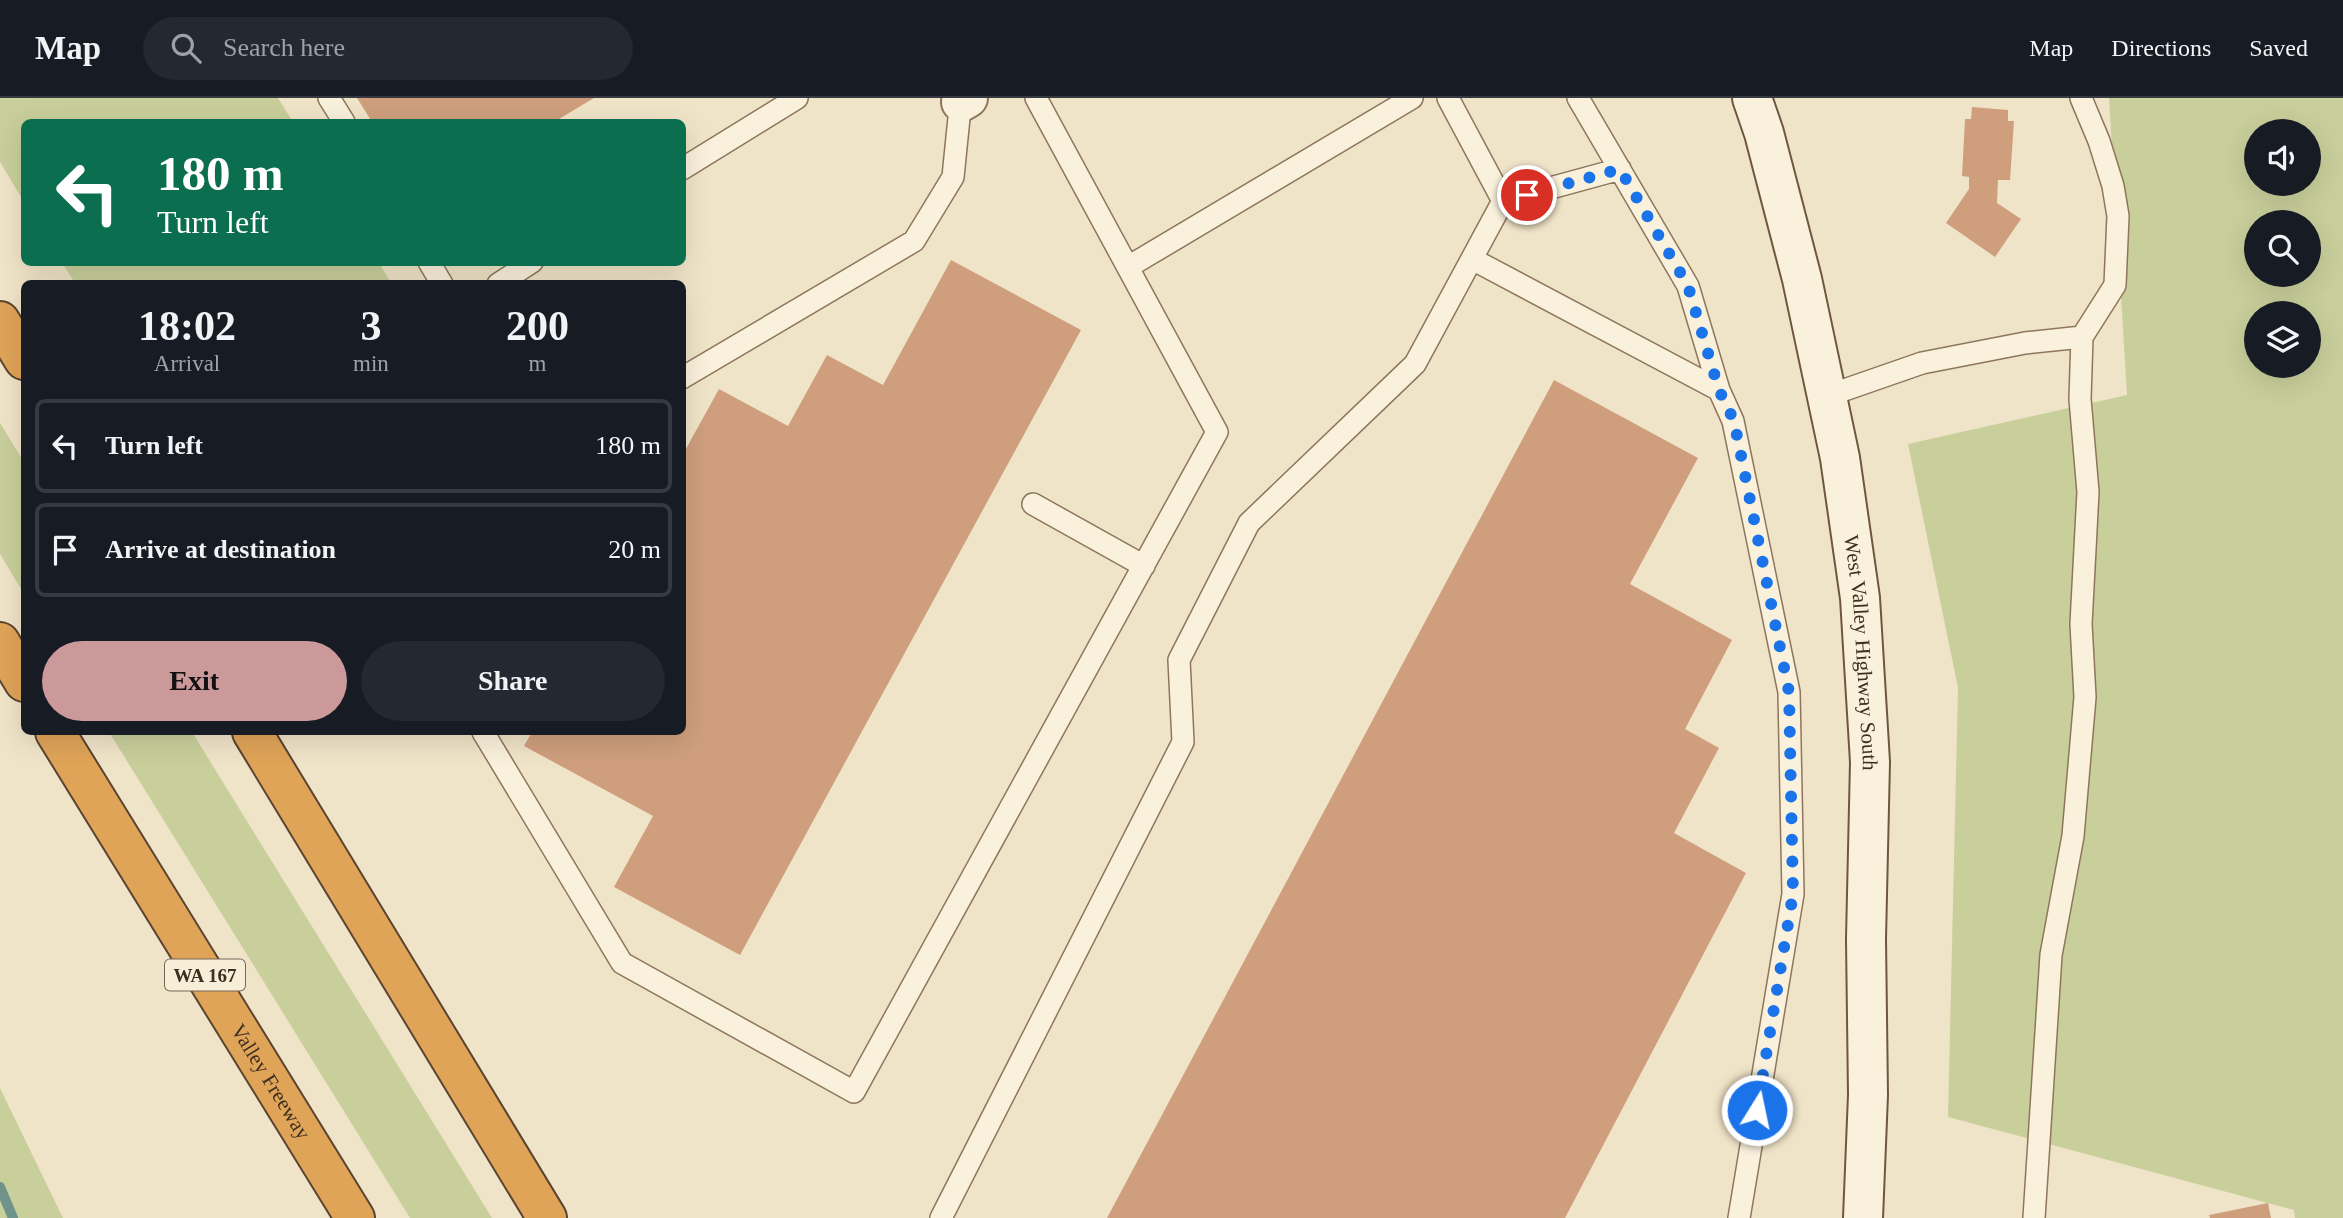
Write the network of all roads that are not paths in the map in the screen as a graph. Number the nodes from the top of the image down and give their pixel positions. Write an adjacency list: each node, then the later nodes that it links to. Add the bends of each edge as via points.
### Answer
1 (329, 98): 10 (lane)
2 (797, 98): 11 (lane)
3 (1036, 98): 16 (lane)
4 (1412, 98): 16 (lane)
5 (1448, 98): 13 (lane)
6 (1578, 98): 12 (lane)
7 (1752, 98): 23 (main road, West Valley Highway South, via 1802,279)
8 (2081, 98): 19 (lane, via 2113,186 2118,216 2115,285)
9 (961, 99): 21 (lane, via 953,177 914,241)
10 (342, 119)
11 (686, 167)
12 (1620, 169): 13 (lane); 22 (lane, via 1688,286)
13 (1503, 201): 14 (lane)
14 (1472, 259): 22 (lane); 33 (lane, via 1415,364 1249,523 1179,660 1183,742)
15 (526, 266): 17 (lane)
16 (1128, 267): 25 (lane, via 1217,432)
17 (504, 280)
18 (0, 321): 20 (highway)
19 (2082, 337): 23 (lane, via 1922,363); 36 (lane, via 2080,399 2088,492 2081,624 2085,697 2073,836 2051,955)
20 (21, 355)
21 (686, 376)
22 (1719, 390): 34 (lane, via 1734,421 1789,692 1793,894)
23 (1827, 396): 35 (main road, West Valley Highway South, via 1860,597 1870,762)
24 (1033, 504): 25 (lane)
25 (1144, 566): 30 (lane, via 854,1091 622,963)
26 (0, 642): 27 (highway)
27 (21, 677)
28 (57, 735): 31 (highway, Valley Freeway / WA 167)
29 (254, 735): 32 (highway)
30 (484, 735)
31 (355, 1218)
32 (547, 1218)
33 (941, 1218)
34 (1739, 1218)
35 (1863, 1218)
36 (2034, 1218)

